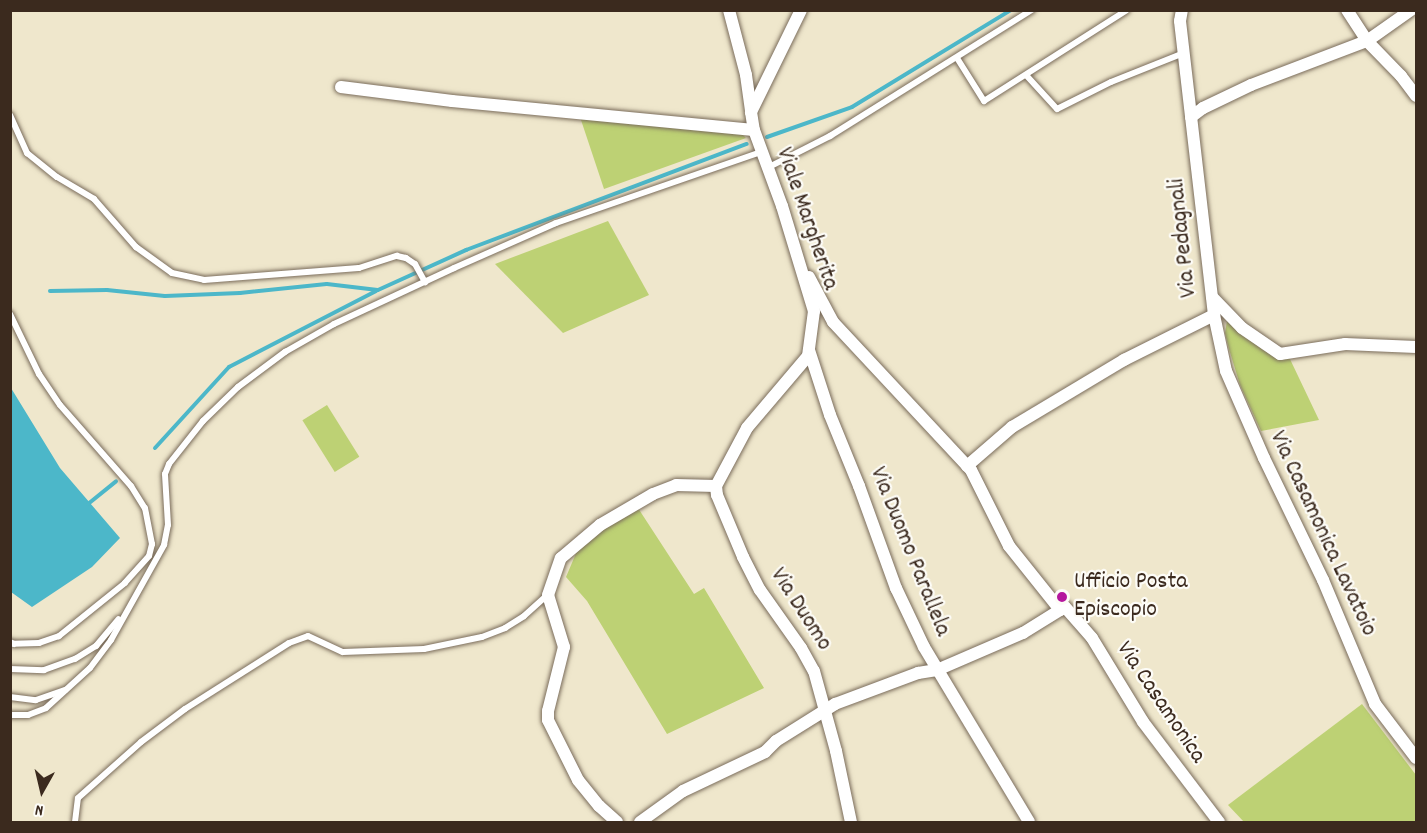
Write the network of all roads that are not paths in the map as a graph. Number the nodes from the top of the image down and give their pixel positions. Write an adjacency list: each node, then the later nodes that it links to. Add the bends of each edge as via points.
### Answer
1 (729, 10): 14 (street, Viale Margherita)
2 (801, 10): 14 (street)
3 (1032, 10): 10 (lane)
4 (1127, 10): 11 (lane)
5 (1182, 10): 9 (street, Via Pedagnali)
6 (1347, 10): 8 (street)
7 (1411, 10): 8 (street)
8 (1367, 41): 13 (street); 16 (street, via 1251,85)
9 (1184, 53): 11 (lane, via 1057,109); 16 (street, Via Pedagnali)
10 (957, 58): 11 (lane, via 984,101); 19 (lane, via 830,136)
11 (1026, 75)
12 (341, 87): 17 (street)
13 (1416, 96)
14 (751, 112): 17 (street, Viale Margherita)
15 (10, 115): 21 (lane, via 27,153 94,199 130,241 171,273 204,280 359,268 397,256 415,264)
16 (1191, 117): 22 (street, Via Pedagnali)
17 (754, 130): 18 (street, Viale Margherita)
18 (761, 152): 19 (street, Viale Margherita); 21 (lane, via 556,223)
19 (767, 168): 20 (street, Viale Margherita)
20 (797, 255): 26 (street, Viale Margherita, via 814,311); 27 (street, Via Casamonica, via 833,322)
21 (424, 280): 30 (lane, via 285,352 238,387 204,421 165,474 168,525)
22 (1212, 297): 24 (street, Via Pedagnali); 25 (street, via 1242,328 1280,354 1345,344)
23 (10, 314): 29 (lane, via 39,374 60,405 131,486 145,508 151,531)
24 (1214, 315): 27 (street, Via Pedagnali, via 1124,360 1012,427); 41 (street, Via Casamonica Lavatoio, via 1226,371 1323,580 1375,704)
25 (1416, 347)
26 (809, 350): 28 (street, Viale Margherita, via 747,428); 36 (street, Via Duomo Parallela, via 896,588)
27 (967, 466): 32 (street, Via Casamonica, via 1009,546)
28 (716, 491): 31 (street, via 676,485 652,494 600,525 561,558); 39 (street, Via Duomo, via 760,590 814,671)
29 (149, 556): 30 (lane); 34 (lane, via 124,583 59,636 39,643)
30 (157, 560): 33 (lane)
31 (548, 595): 42 (lane, via 505,628 482,637 423,649 343,652 308,636 290,643 185,709 141,742 78,798); 43 (street, via 564,647 548,720 578,780)
32 (1062, 609): 36 (street, via 1023,633); 47 (street, Via Casamonica, via 1092,638 1143,722)
33 (127, 610): 35 (lane, via 96,646 75,659 44,670); 37 (lane, via 111,640)
34 (10, 642)
35 (10, 669)
36 (937, 670): 39 (street, via 918,673); 46 (street, Via Duomo Parallela)
37 (69, 688): 38 (lane, via 36,700); 40 (lane, via 46,708 28,715)
38 (10, 697)
39 (825, 710): 44 (street, via 765,752 683,791); 45 (street, Via Duomo)
40 (10, 715)
41 (1416, 758)
42 (75, 822)
43 (617, 822)
44 (640, 822)
45 (851, 822)
46 (1029, 822)
47 (1219, 822)

